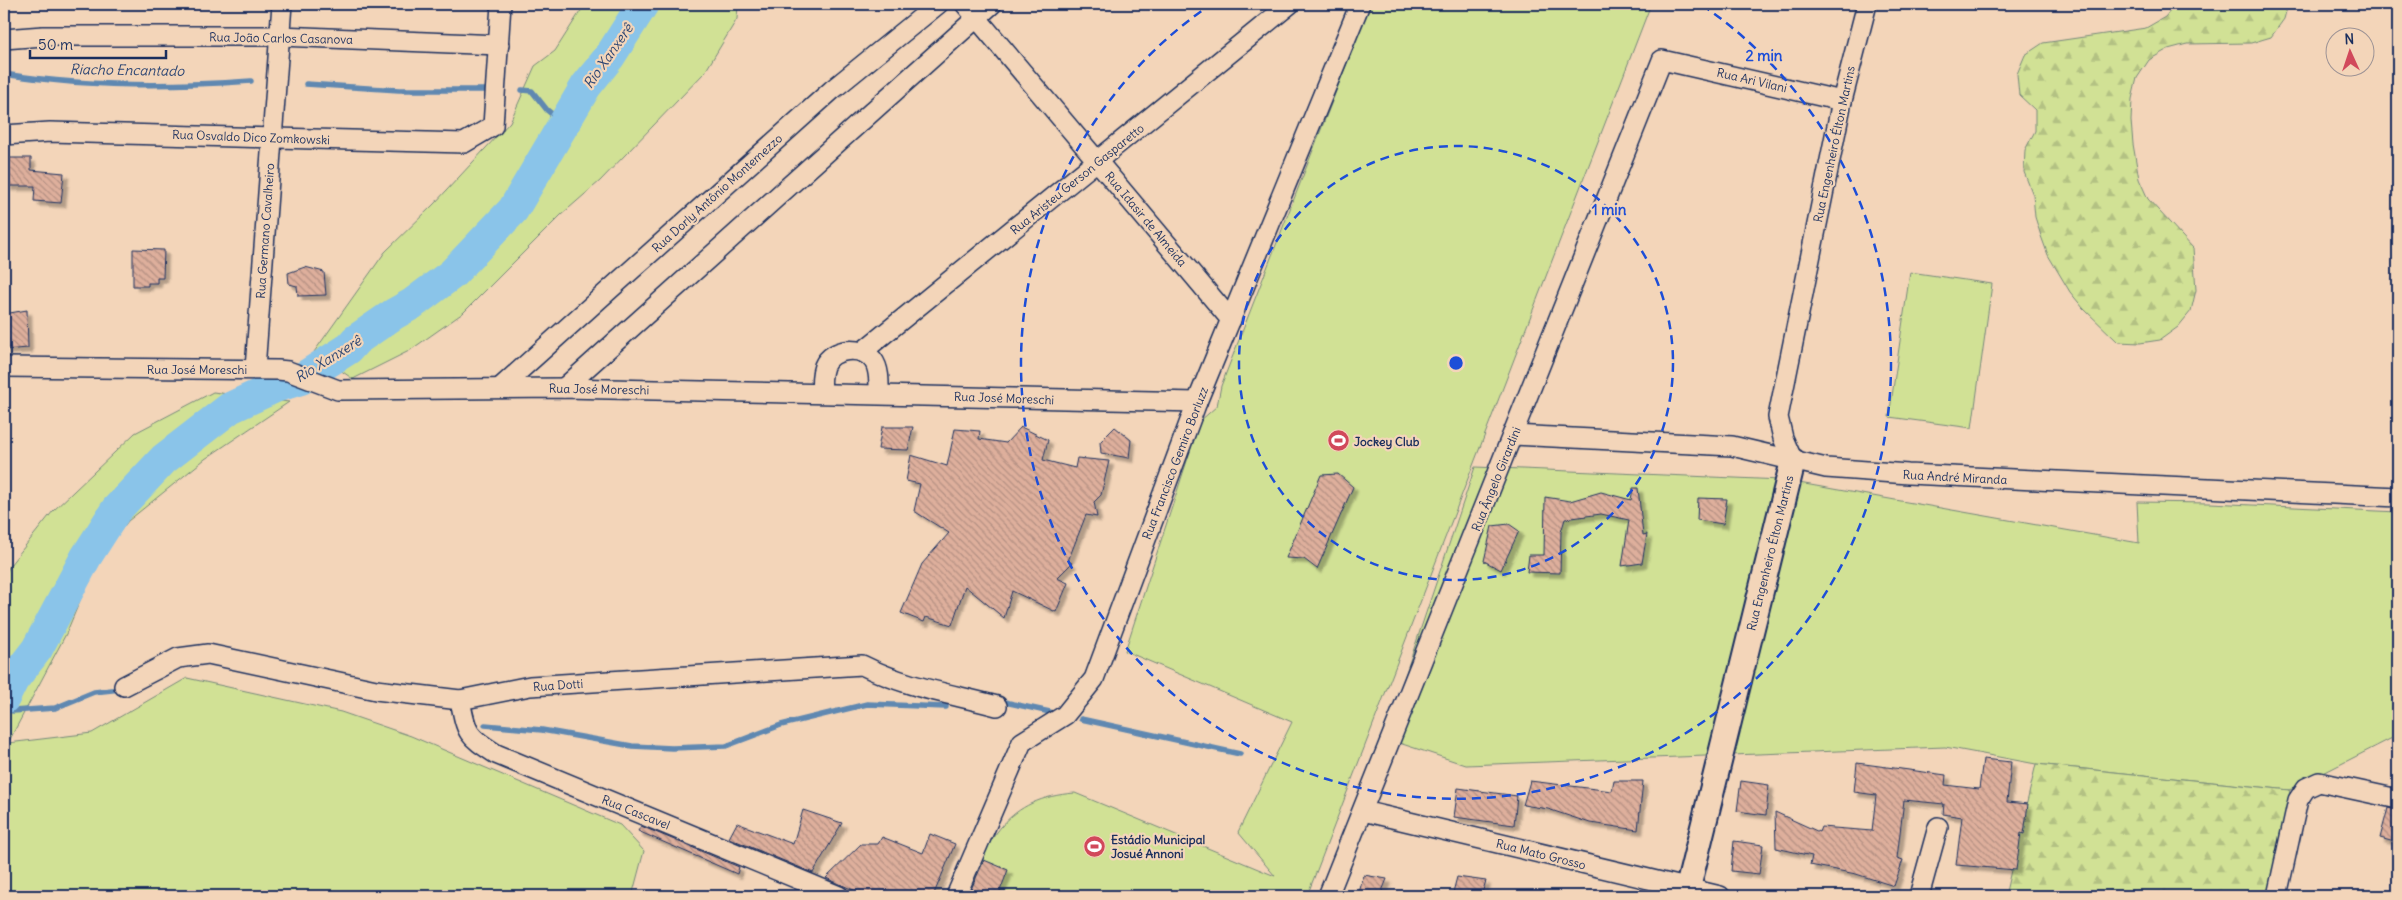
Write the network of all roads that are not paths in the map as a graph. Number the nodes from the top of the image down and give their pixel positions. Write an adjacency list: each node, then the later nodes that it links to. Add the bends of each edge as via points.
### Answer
1 (282, 4): 9 (street, Rua Germano Cavalheiro)
2 (501, 4): 11 (street)
3 (938, 4): 21 (street, Rua Dorly Antônio Montemezzo, via 832,90)
4 (992, 4): 8 (street)
5 (1290, 4): 16 (street, Rua Aristeu Gerson Gasparetto)
6 (1360, 4): 17 (street, Rua Francisco Gemiro Borluzz)
7 (1867, 4): 13 (street, Rua Engenheiro Élton Martins)
8 (971, 10): 16 (street, Rua Idasir de Almeida); 22 (street)
9 (280, 36): 10 (street, Rua João Carlos Casanova, via 43,36); 11 (street, Rua João Carlos Casanova); 15 (street, Rua Germano Cavalheiro)
10 (4, 39)
11 (498, 45): 15 (street, Rua Osvaldo Dico Zomkowski, via 493,126 464,143)
12 (1662, 60): 13 (street, Rua Ari Vilani); 26 (street, Rua Ângelo Girardini)
13 (1842, 101): 27 (street, Rua Engenheiro Élton Martins, via 1778,417)
14 (4, 135): 15 (street, Rua Osvaldo Dico Zomkowski, via 50,132)
15 (272, 137): 20 (street, Rua Germano Cavalheiro)
16 (1098, 162): 17 (street, Rua Idasir de Almeida); 18 (street, Rua Aristeu Gerson Gasparetto)
17 (1231, 320): 25 (street, Rua Francisco Gemiro Borluzz)
18 (862, 352): 23 (street, via 847,351 830,358 821,376); 24 (street, via 877,367)
19 (4, 368): 20 (street, Rua José Moreschi)
20 (256, 369): 21 (street, Rua José Moreschi, via 288,371 338,390)
21 (500, 388): 22 (street, Rua José Moreschi)
22 (564, 388): 23 (street, Rua José Moreschi)
23 (822, 393): 24 (street, Rua José Moreschi)
24 (879, 394): 25 (street, Rua José Moreschi)
25 (1197, 402): 37 (street, Rua Francisco Gemiro Borluzz, via 1094,678 1065,715 1022,742)
26 (1514, 435): 27 (street, Rua André Miranda, via 1732,446); 33 (street, Rua Ângelo Girardini)
27 (1793, 461): 28 (street, Rua André Miranda, via 1826,468 1908,474); 35 (street, Rua Engenheiro Élton Martins)
28 (2398, 497)
29 (124, 686): 30 (street, Rua Dotti, via 178,658 208,654 376,690)
30 (460, 700): 31 (street, Rua Dotti, via 530,686 862,665 890,679); 36 (street, Rua Cascavel, via 465,725 473,738 496,754)
31 (997, 706)
32 (2398, 799): 41 (street, via 2319,782 2306,788 2298,800)
33 (1363, 811): 35 (street, Rua Mato Grosso); 38 (street, Rua Ângelo Girardini)
34 (1938, 827): 40 (street)
35 (1687, 893): 39 (street, Rua Mato Grosso)
36 (840, 896)
37 (956, 896)
38 (1328, 896)
39 (1720, 896)
40 (1919, 896)
41 (2277, 896)

